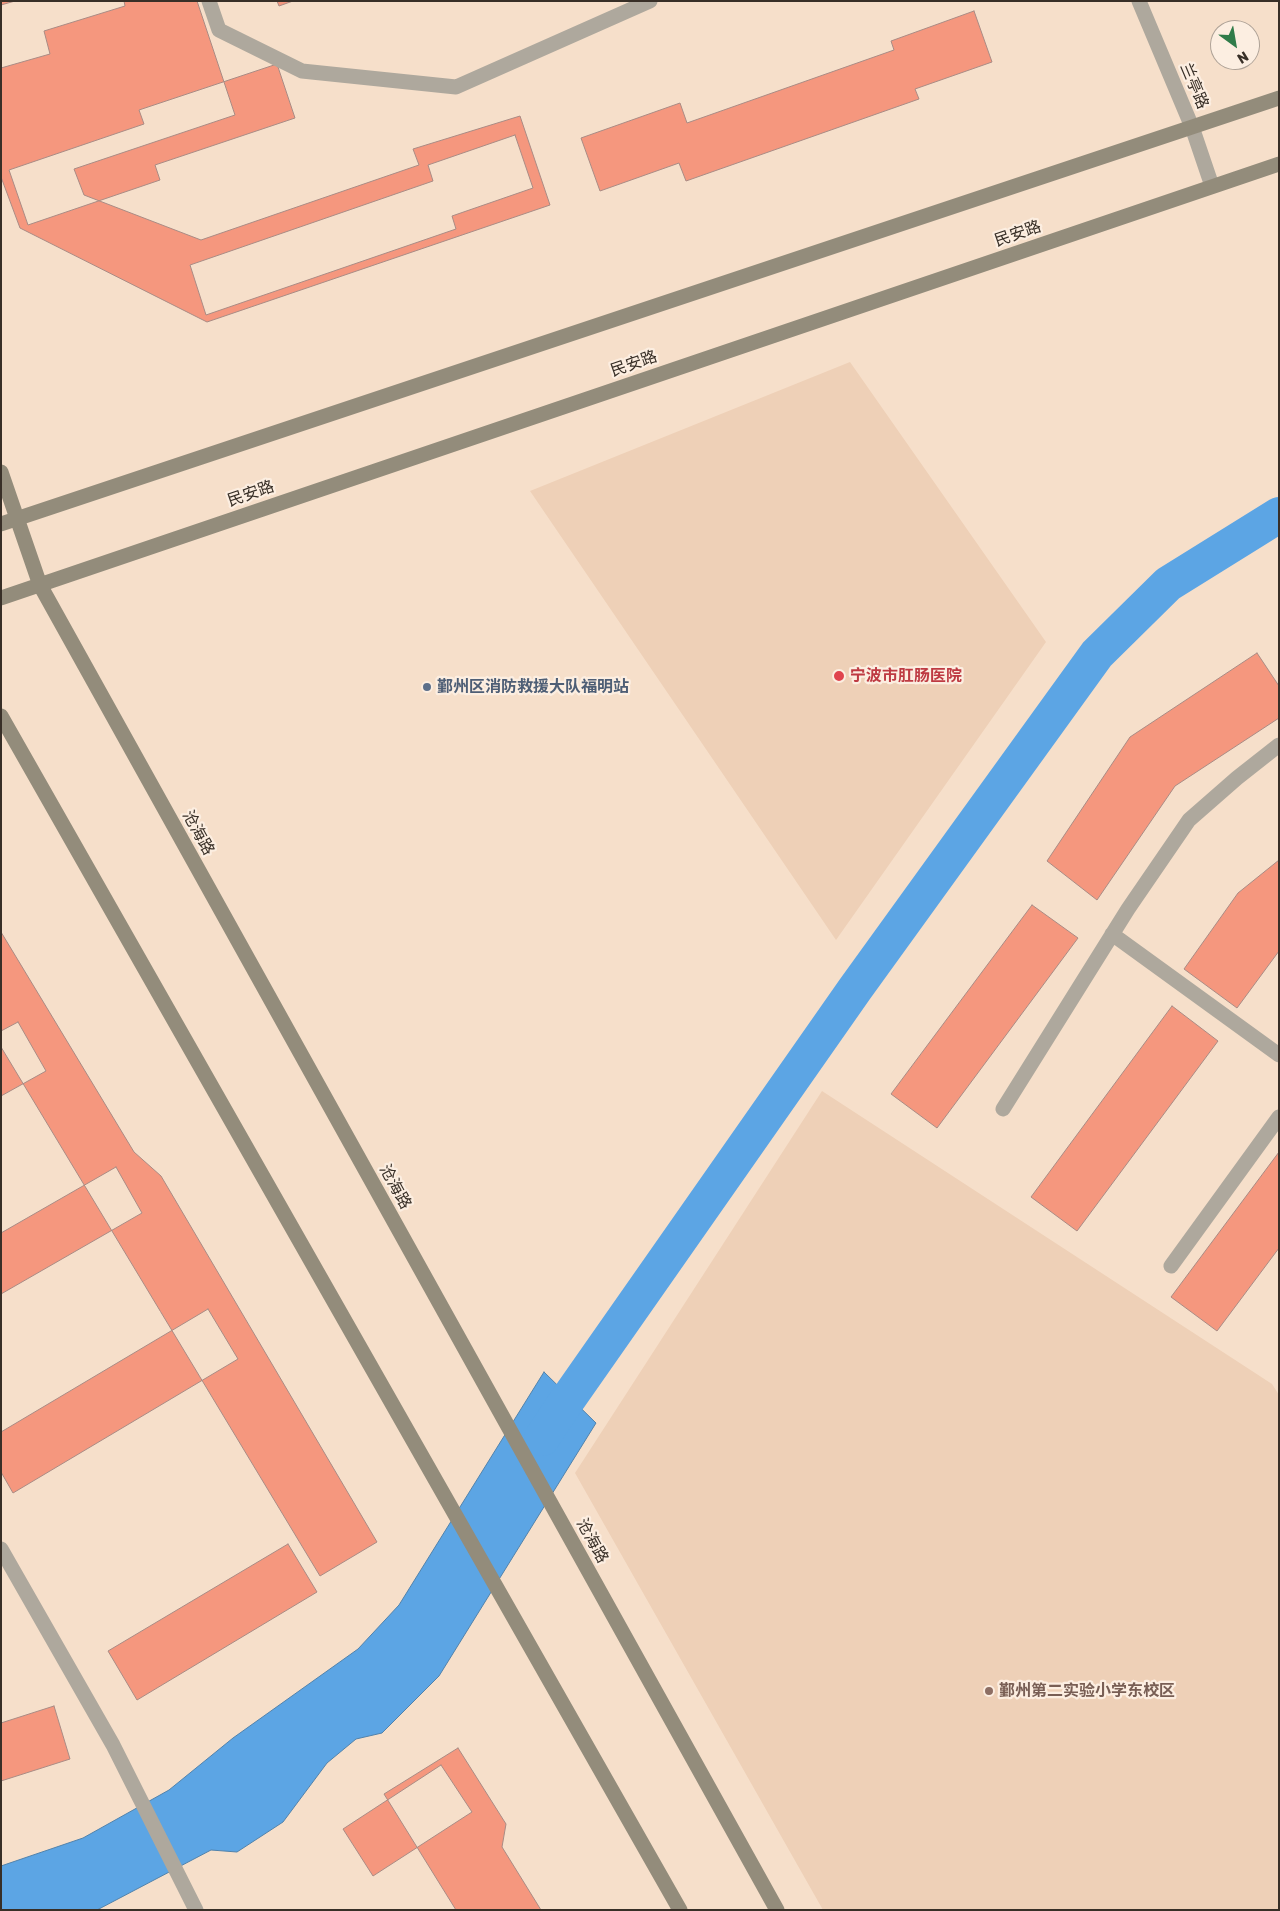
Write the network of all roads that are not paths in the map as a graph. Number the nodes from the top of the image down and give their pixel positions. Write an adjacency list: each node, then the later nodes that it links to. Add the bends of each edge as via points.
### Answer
1 (209, 1): 2 (street, via 219,30 302,71 456,87)
2 (650, 1)
3 (1140, 1): 5 (street, 兰亭路)
4 (1279, 98): 5 (main road)
5 (1192, 127): 7 (street, 兰亭路); 9 (main road)
6 (1279, 164): 7 (main road, 民安路)
7 (1212, 186): 11 (main road, 民安路)
8 (1, 472): 9 (main road, 沧海路)
9 (17, 518): 10 (main road); 11 (main road, 沧海路)
10 (1, 524)
11 (40, 585): 12 (main road, 民安路); 23 (main road, 沧海路)
12 (1, 598)
13 (1, 716): 22 (main road)
14 (1279, 745): 15 (street, via 1189,820)
15 (1112, 934): 16 (street); 17 (street)
16 (1279, 1055)
17 (1003, 1109)
18 (1279, 1117): 19 (street)
19 (1170, 1266)
20 (1, 1549): 21 (street, via 113,1745)
21 (195, 1907)
22 (680, 1910)
23 (777, 1910)

